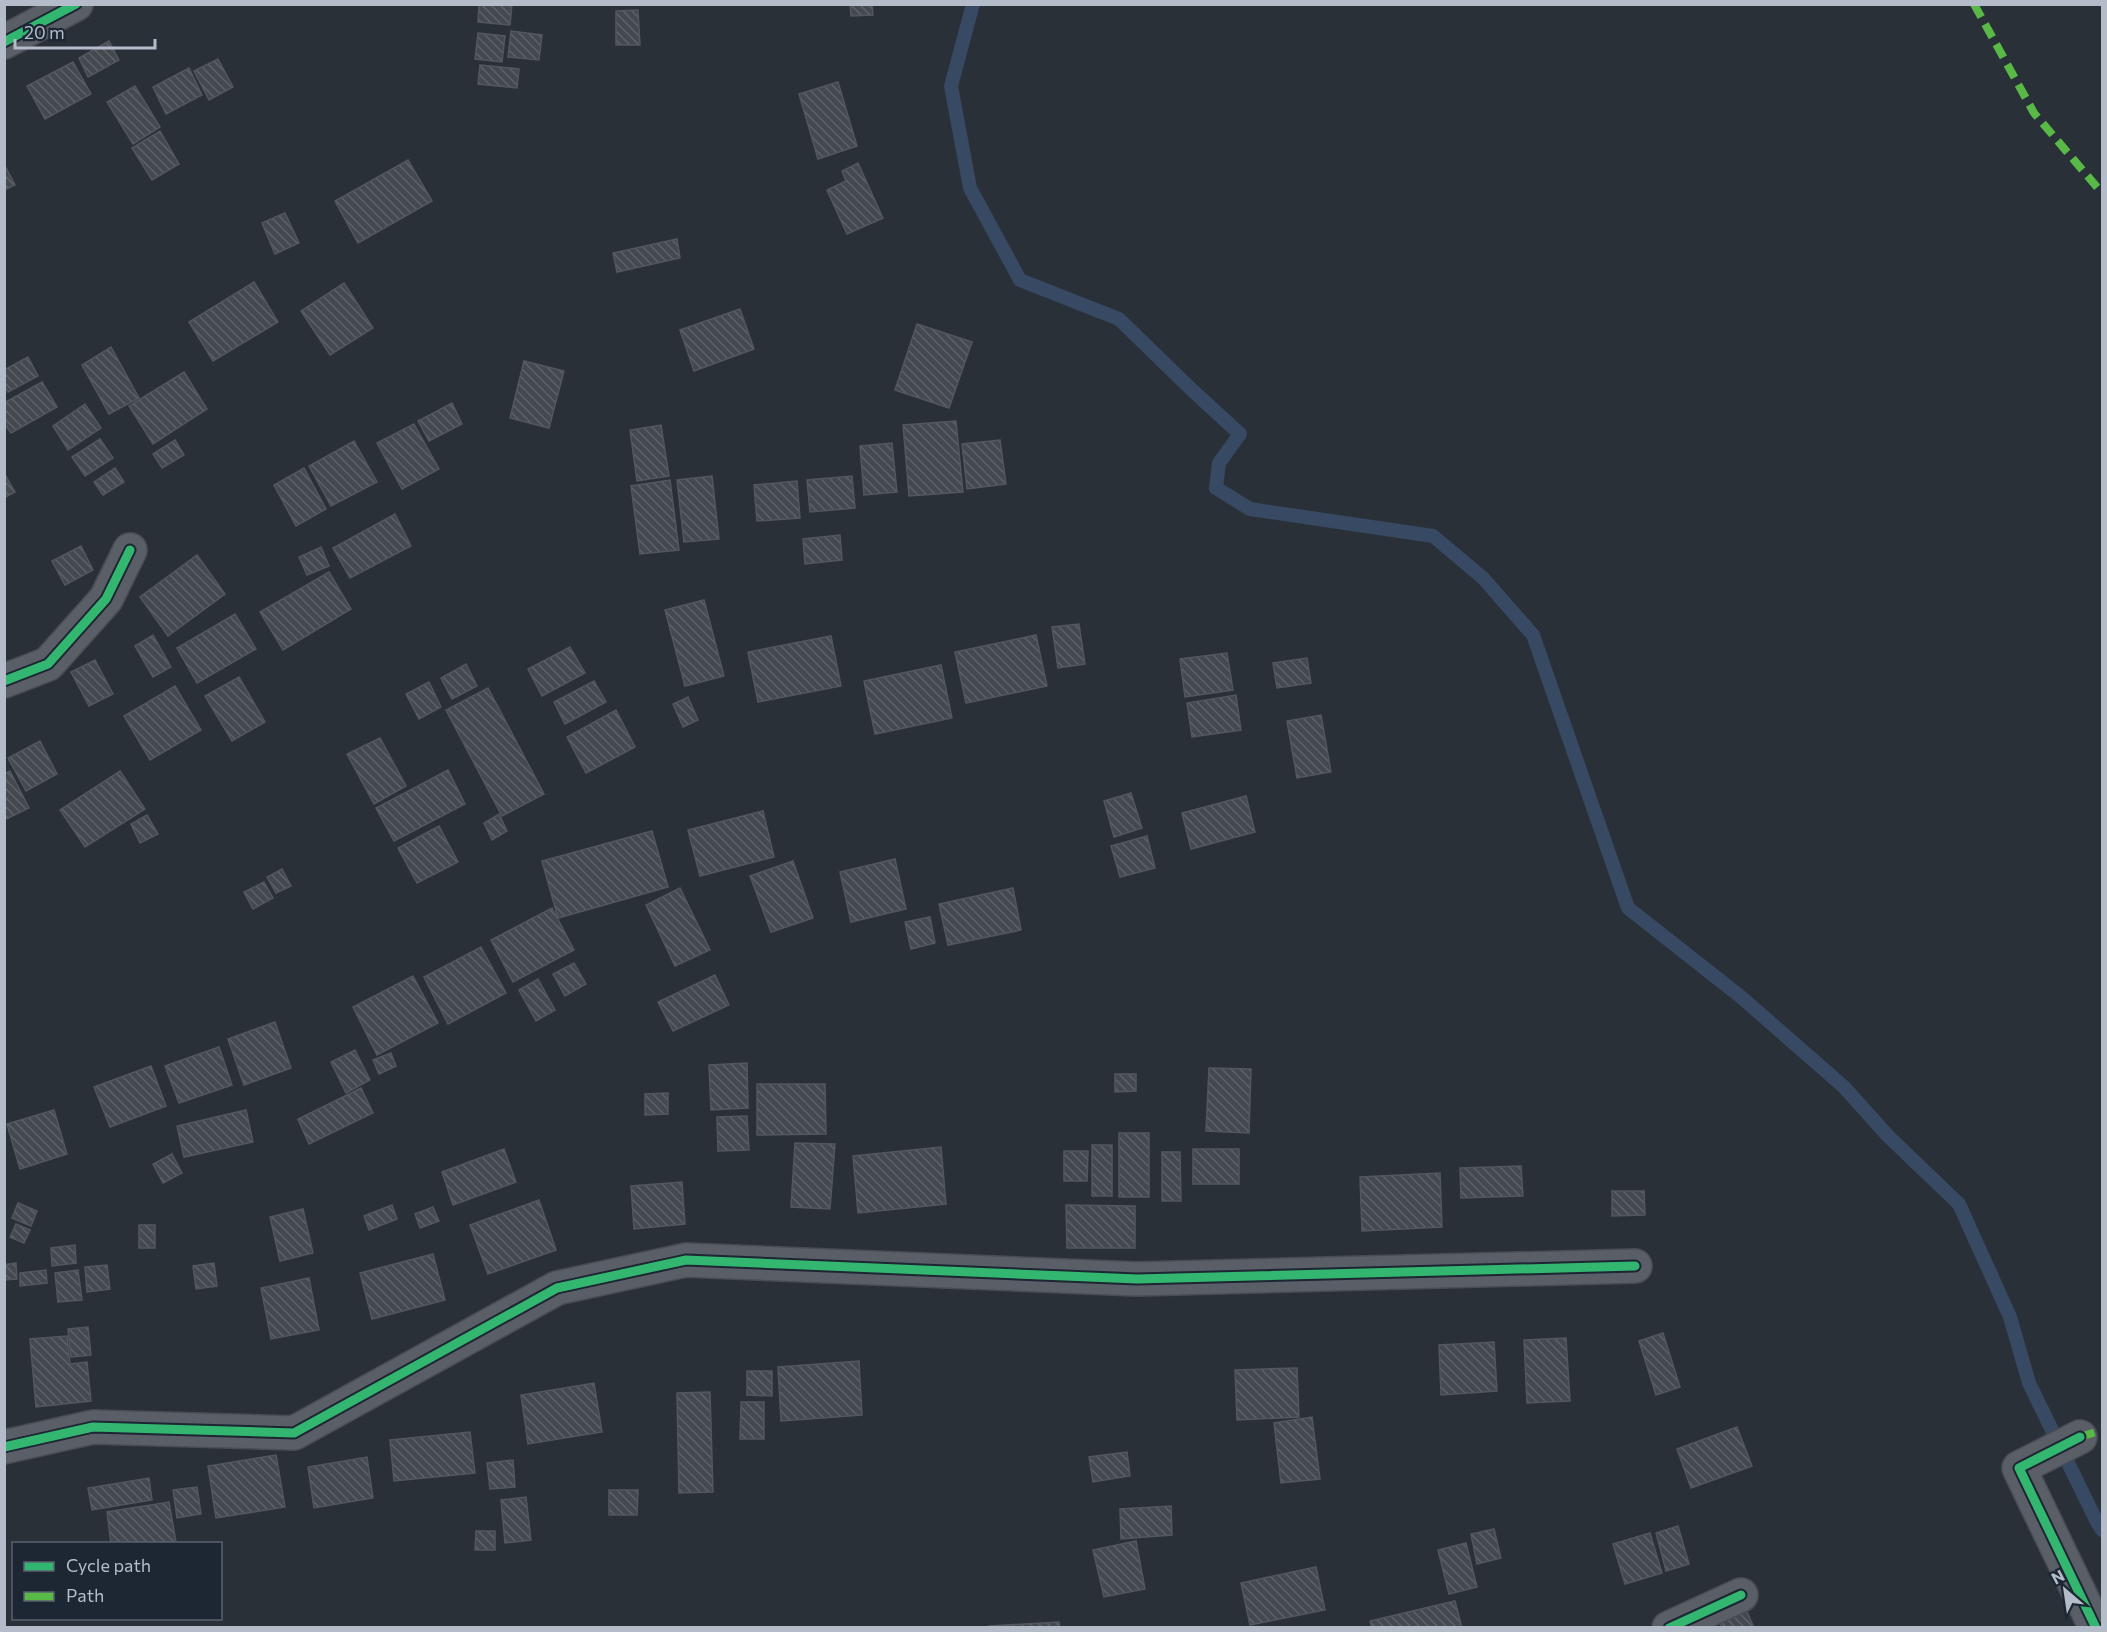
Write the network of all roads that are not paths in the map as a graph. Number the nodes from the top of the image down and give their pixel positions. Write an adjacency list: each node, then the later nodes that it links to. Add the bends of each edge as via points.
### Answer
1 (76, 4): 2 (street)
2 (4, 42)
3 (130, 550): 4 (street, via 106,599 48,664)
4 (4, 681)
5 (1635, 1266): 7 (street, via 1137,1279 686,1260 557,1288 294,1433 93,1427)
6 (2080, 1437): 10 (street, via 2019,1468)
7 (4, 1448)
8 (1741, 1595): 9 (street)
9 (1669, 1628)
10 (2096, 1628)

